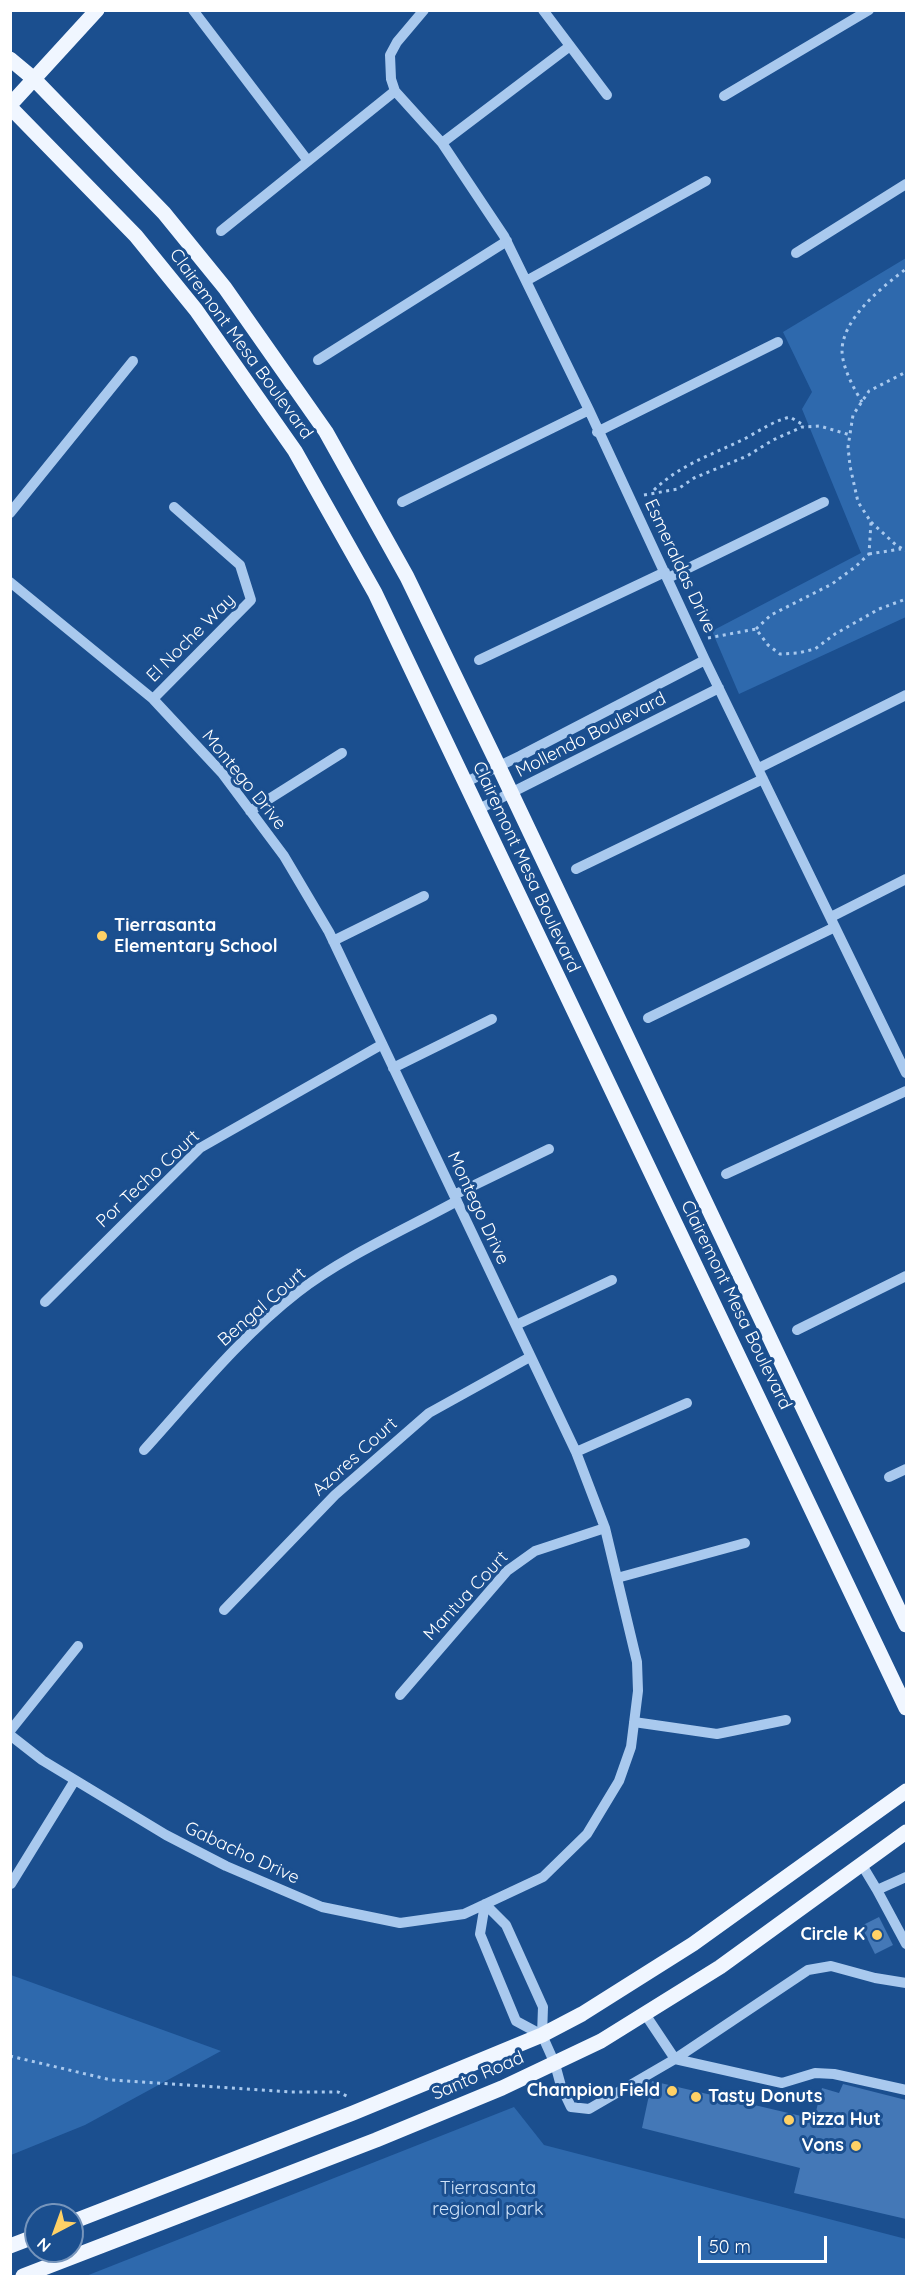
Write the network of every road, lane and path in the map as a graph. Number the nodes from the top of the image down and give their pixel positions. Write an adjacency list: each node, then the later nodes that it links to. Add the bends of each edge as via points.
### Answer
1 (97, 10): 8 (main road)
2 (193, 10): 14 (street)
3 (424, 10): 9 (street, via 390,55)
4 (543, 10): 6 (street)
5 (869, 10): 11 (street)
6 (570, 46): 10 (street); 13 (street)
7 (10, 59): 8 (main road, Clairemont Mesa Boulevard)
8 (34, 80): 12 (main road); 51 (main road, Clairemont Mesa Boulevard, via 164,213 225,288 326,432 407,577)
9 (395, 91): 13 (street, Esmeraldas Drive); 14 (street)
10 (608, 95)
11 (724, 96)
12 (10, 106): 54 (main road, Clairemont Mesa Boulevard, via 136,237 196,310 295,451 375,593)
13 (442, 143): 18 (street, Esmeraldas Drive)
14 (308, 161): 17 (street)
15 (706, 181): 21 (street)
16 (906, 184): 19 (street)
17 (221, 231)
18 (507, 241): 21 (street, Esmeraldas Drive); 23 (street)
19 (796, 253)
20 (906, 269): 26 (path, via 859,310 846,335 842,351 851,384)
21 (526, 281): 27 (street, Esmeraldas Drive)
22 (778, 342): 29 (street)
23 (318, 360)
24 (133, 361): 36 (street)
25 (906, 372): 26 (path, via 869,392)
26 (862, 402): 30 (path, via 852,415)
27 (589, 410): 29 (street, Esmeraldas Drive); 33 (street)
28 (806, 427): 30 (path, via 819,426); 31 (path, via 678,489); 31 (path, via 790,417 773,422 687,464)
29 (597, 432): 32 (street, Esmeraldas Drive)
30 (850, 435): 37 (path, via 854,490)
31 (653, 492): 32 (path)
32 (630, 500): 40 (street, Esmeraldas Drive)
33 (402, 502)
34 (824, 502): 40 (street)
35 (174, 507): 49 (street, El Noche Way, via 240,565 251,600)
36 (10, 513)
37 (871, 522): 38 (path); 39 (path)
38 (905, 550): 39 (path)
39 (868, 554): 43 (path, via 832,584 771,615)
40 (667, 575): 44 (street, Esmeraldas Drive); 45 (street)
41 (10, 582): 49 (street, Montego Drive)
42 (906, 599): 43 (path, via 879,609 815,649 798,653 780,654)
43 (756, 630): 44 (path)
44 (697, 640): 46 (street, Esmeraldas Drive)
45 (479, 660)
46 (705, 660): 47 (street, Esmeraldas Drive); 51 (street, Mollendo Boulevard)
47 (719, 688): 52 (street, Esmeraldas Drive); 55 (street, Mollendo Boulevard)
48 (906, 695): 52 (street)
49 (153, 699): 57 (street, Montego Drive, via 222,773)
50 (342, 753): 57 (street)
51 (499, 766): 54 (street, Mollendo Boulevard); 55 (main road, Clairemont Mesa Boulevard)
52 (759, 768): 53 (street, Esmeraldas Drive)
53 (763, 779): 58 (street); 61 (street, Esmeraldas Drive)
54 (465, 783): 56 (main road, Clairemont Mesa Boulevard)
55 (512, 794): 56 (street, Mollendo Boulevard); 87 (main road, Clairemont Mesa Boulevard)
56 (477, 810): 90 (main road, Clairemont Mesa Boulevard)
57 (250, 811): 62 (street, Montego Drive, via 284,856)
58 (576, 869)
59 (906, 879): 61 (street)
60 (424, 896): 62 (street)
61 (833, 922): 63 (street); 67 (street, Esmeraldas Drive)
62 (333, 941): 65 (street, Montego Drive)
63 (648, 1018)
64 (492, 1019): 66 (street)
65 (381, 1045): 66 (street, Montego Drive); 74 (street, Por Techo Court, via 200,1148)
66 (393, 1068): 71 (street, Montego Drive)
67 (905, 1068)
68 (906, 1091): 70 (street)
69 (549, 1149): 71 (street, Bengal Court)
70 (726, 1174)
71 (455, 1198): 75 (street, Montego Drive); 79 (street, Bengal Court, via 298,1292 243,1341)
72 (906, 1276): 76 (street)
73 (612, 1280): 75 (street)
74 (45, 1302)
75 (516, 1325): 77 (street, Montego Drive)
76 (797, 1330)
77 (530, 1357): 80 (street, Montego Drive); 86 (street, Azores Court, via 429,1413 335,1495)
78 (687, 1403): 80 (street)
79 (144, 1449)
80 (576, 1452): 83 (street, Montego Drive)
81 (906, 1469): 82 (street)
82 (889, 1477)
83 (605, 1528): 85 (street, Montego Drive); 89 (street, Mantua Court, via 535,1551 507,1571)
84 (745, 1543): 85 (street)
85 (617, 1578): 92 (street, Montego Drive, via 637,1662)
86 (224, 1610)
87 (906, 1625)
88 (78, 1646): 93 (street)
89 (400, 1695)
90 (906, 1708)
91 (786, 1720): 92 (street, via 717,1734)
92 (634, 1722): 101 (street, Montego Drive, via 631,1747 619,1781 587,1834 543,1877)
93 (10, 1733): 94 (street, Gabacho Drive, via 42,1760)
94 (75, 1780): 99 (street); 101 (street, Gabacho Drive, via 166,1836 322,1907 400,1923 464,1914)
95 (906, 1791): 105 (main road, Santo Road, via 693,1944)
96 (906, 1832): 97 (main road, Santo Road)
97 (862, 1865): 100 (street); 104 (main road, Santo Road, via 720,1967)
98 (906, 1877): 100 (street)
99 (11, 1884)
100 (877, 1890): 102 (street)
101 (485, 1904): 105 (street, via 506,1925 543,2007); 105 (street, via 480,1934 516,2021)
102 (906, 1944)
103 (906, 1983): 107 (street, via 831,1966 808,1970)
104 (645, 2014): 107 (street); 108 (main road, Santo Road)
105 (542, 2035): 108 (street); 110 (main road, Santo Road)
106 (10, 2056): 110 (path, via 111,2080 338,2092)
107 (675, 2059): 108 (street, via 589,2109 571,2107); 109 (street, via 782,2083 815,2073 834,2074)
108 (555, 2064): 112 (main road, Santo Road, via 376,2140)
109 (906, 2090)
110 (370, 2106): 111 (main road, Santo Road)
111 (84, 2217)
112 (23, 2277)

